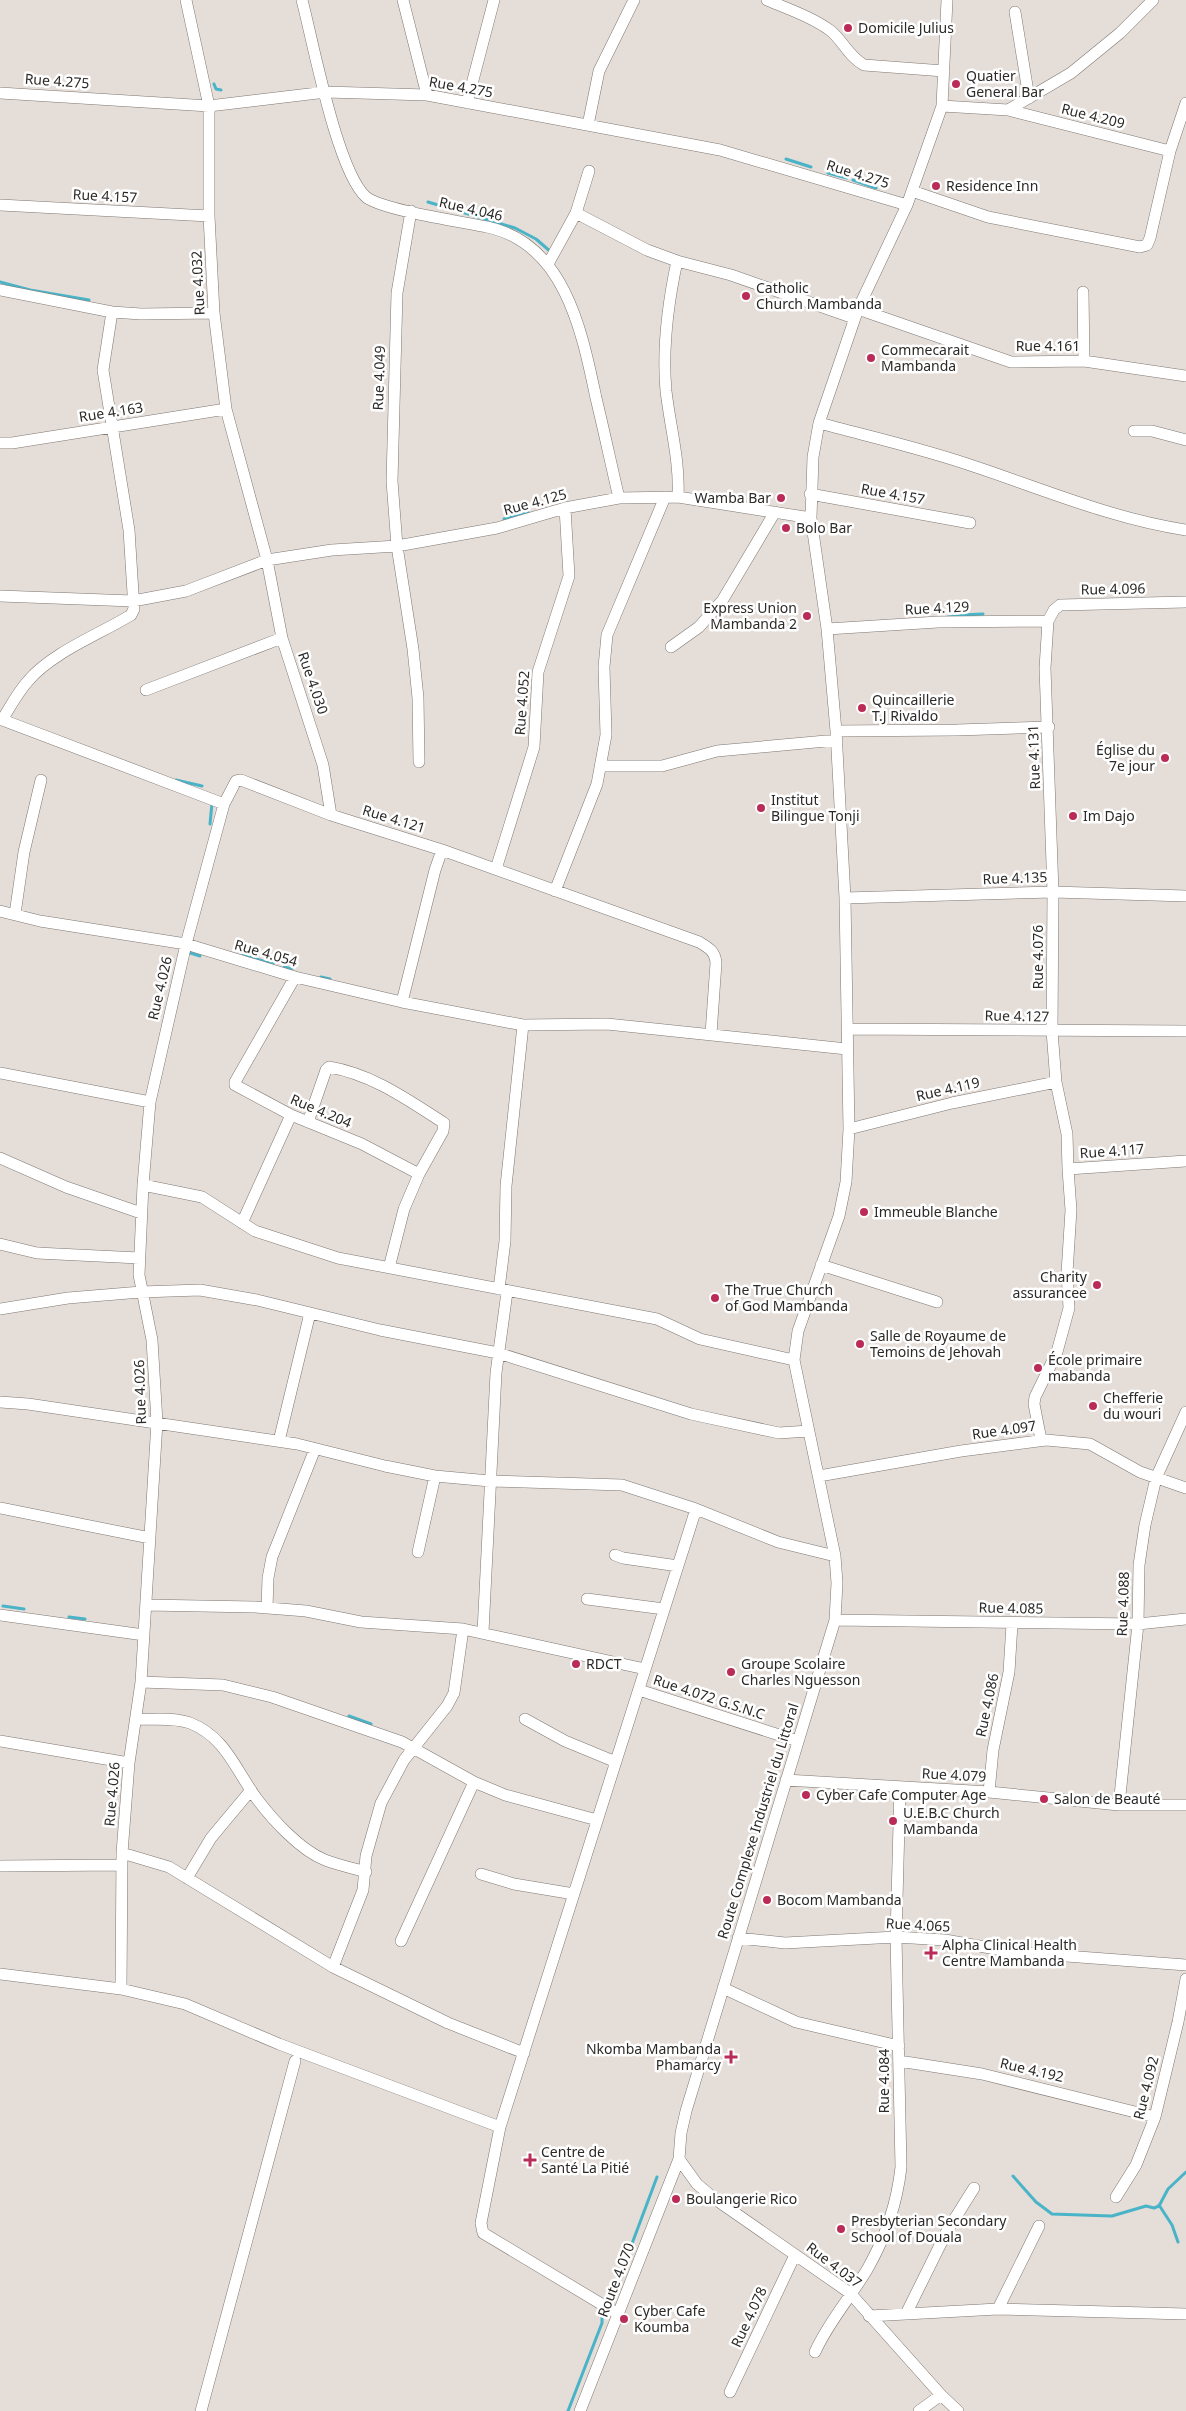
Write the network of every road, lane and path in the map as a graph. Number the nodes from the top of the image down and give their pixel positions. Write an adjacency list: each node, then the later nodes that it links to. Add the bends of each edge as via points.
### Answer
1 (186, 0): 16 (street, Rue 4.032)
2 (302, 0): 12 (street, Rue 4.046)
3 (403, 0): 13 (street)
4 (494, 0): 15 (street)
5 (634, 0): 20 (street, via 599,71)
6 (767, 0): 10 (street, via 818,22 832,32 856,61 864,65)
7 (947, 0): 10 (street, Route Complexe Industriel du Littoral)
8 (1153, 0): 14 (street, via 1120,33 1071,73)
9 (1015, 12): 14 (street)
10 (944, 71): 17 (street, Route Complexe Industriel du Littoral)
11 (0, 92): 16 (street, Rue 4.275)
12 (326, 92): 13 (street, Rue 4.275); 16 (street, Rue 4.275); 26 (street, Rue 4.046, via 339,146 356,185 367,198)
13 (427, 95): 15 (street, Rue 4.275)
14 (1028, 98): 18 (street)
15 (468, 104): 20 (street, Rue 4.275)
16 (209, 106): 28 (street, Rue 4.032)
17 (942, 106): 18 (street, Rue 4.209); 23 (street, Route Complexe Industriel du Littoral)
18 (1008, 110): 21 (street, Rue 4.209)
19 (1185, 111): 21 (street)
20 (588, 125): 24 (street, Rue 4.275, via 720,150)
21 (1170, 151): 23 (street, via 1150,238 1146,245 1140,247 988,217)
22 (589, 172): 27 (street)
23 (912, 191): 24 (street, Route Complexe Industriel du Littoral)
24 (907, 204): 35 (street, Route Complexe Industriel du Littoral)
25 (0, 206): 28 (street, Rue 4.157)
26 (411, 211): 30 (street, Rue 4.046, via 496,229 512,236); 53 (street, Rue 4.049, via 397,293 392,481)
27 (576, 213): 29 (street, Rue 4.161, via 647,250); 30 (street)
28 (209, 216): 34 (street, Rue 4.032)
29 (676, 261): 35 (street, Rue 4.161); 46 (street, via 667,308 666,388 671,437 678,461)
30 (548, 264): 47 (street, Rue 4.046, via 568,296 584,340)
31 (0, 290): 33 (street)
32 (1082, 292): 36 (street)
33 (112, 312): 34 (street); 40 (street, via 103,370)
34 (214, 313): 38 (street, Rue 4.032)
35 (856, 314): 36 (street, Rue 4.161, via 1011,362); 39 (street, Route Complexe Industriel du Littoral)
36 (1084, 361): 37 (street, Rue 4.161)
37 (1186, 376)
38 (226, 409): 40 (street, Rue 4.163); 54 (street, Rue 4.032)
39 (819, 423): 44 (street, Route Complexe Industriel du Littoral); 52 (street, via 975,466 1103,510 1158,526)
40 (112, 427): 43 (street, Rue 4.163); 56 (street, via 128,530)
41 (1134, 431): 42 (street, via 1152,431)
42 (1186, 440)
43 (0, 443)
44 (810, 494): 50 (street, Route Complexe Industriel du Littoral); 51 (street, Rue 4.157)
45 (665, 497): 46 (street, Rue 4.125); 47 (street, Rue 4.125); 67 (street, via 607,635 604,667 606,735)
46 (678, 497): 49 (street, Rue 4.125)
47 (618, 498): 48 (street, Rue 4.125)
48 (565, 508): 53 (street, Rue 4.125, via 497,528); 72 (street, Rue 4.052, via 569,576 538,672 534,747)
49 (775, 512): 50 (street, Rue 4.125); 61 (street, via 722,601 700,627)
50 (811, 518): 59 (street, Route Complexe Industriel du Littoral)
51 (970, 523)
52 (1186, 530)
53 (397, 546): 54 (street, Rue 4.125, via 332,550); 66 (street, Rue 4.049, via 418,698)
54 (268, 560): 56 (street, Rue 4.125, via 186,591); 60 (street, Rue 4.030)
55 (0, 596): 56 (street, Rue 4.125)
56 (134, 601): 63 (street, via 132,614 81,642 38,671)
57 (1186, 602): 58 (street, Rue 4.096, via 1060,605)
58 (1048, 621): 59 (street, Rue 4.129, via 938,622); 64 (street, Rue 4.131, via 1045,668)
59 (827, 629): 65 (street, Route Complexe Industriel du Littoral)
60 (282, 638): 62 (street); 70 (street, Rue 4.030, via 323,764)
61 (671, 647)
62 (146, 690)
63 (1, 719): 69 (street)
64 (1048, 727): 65 (street); 74 (street, Rue 4.131)
65 (836, 736): 67 (street, via 717,751 662,766); 76 (street, Route Complexe Industriel du Littoral)
66 (419, 762)
67 (602, 766): 73 (street)
68 (41, 780): 78 (street, via 24,852)
69 (224, 804): 70 (street, Rue 4.121, via 233,785 241,780); 79 (street, Rue 4.026)
70 (331, 815): 71 (street, Rue 4.121)
71 (442, 850): 72 (street, Rue 4.121); 81 (street)
72 (496, 869): 73 (street, Rue 4.121)
73 (555, 891): 86 (street, Rue 4.121, via 711,949 716,963)
74 (1053, 892): 75 (street, Rue 4.135); 76 (street, Rue 4.135); 84 (street, Rue 4.076)
75 (1186, 896)
76 (845, 898): 83 (street, Route Complexe Industriel du Littoral)
77 (0, 911): 78 (street, Rue 4.054)
78 (15, 914): 79 (street, Rue 4.054, via 40,921)
79 (186, 944): 80 (street, Rue 4.054); 90 (street, Rue 4.026)
80 (295, 977): 81 (street, Rue 4.054); 91 (street, Rue 4.204, via 235,1082 237,1088)
81 (402, 1002): 82 (street, Rue 4.054)
82 (523, 1025): 86 (street, Rue 4.054, via 607,1024); 105 (street, via 506,1186)
83 (848, 1029): 84 (street, Rue 4.127); 87 (street, Route Complexe Industriel du Littoral)
84 (1052, 1031): 85 (street, Rue 4.127); 89 (street, Rue 4.076)
85 (1186, 1031)
86 (710, 1034): 87 (street, Rue 4.054)
87 (847, 1049): 93 (street, Route Complexe Industriel du Littoral)
88 (0, 1073): 90 (street)
89 (1056, 1082): 93 (street, Rue 4.119, via 952,1103); 96 (street, Rue 4.117, via 1067,1134)
90 (150, 1102): 98 (street, Rue 4.026)
91 (291, 1115): 92 (street, Rue 4.204); 100 (street)
92 (308, 1122): 97 (street, Rue 4.204, via 362,1144); 97 (street, via 329,1068 394,1090 444,1123 443,1131)
93 (849, 1129): 103 (street, Route Complexe Industriel du Littoral, via 846,1182 839,1216)
94 (0, 1158): 99 (street, via 66,1187)
95 (1186, 1161): 96 (street, Rue 4.117)
96 (1068, 1169): 116 (street, via 1070,1235 1067,1273 1070,1299 1057,1352 1035,1397)
97 (419, 1174): 104 (street, via 404,1209)
98 (143, 1185): 99 (street, Rue 4.026); 100 (street, via 202,1197)
99 (141, 1213): 102 (street, Rue 4.026)
100 (242, 1223): 104 (street, via 255,1231 338,1258)
101 (0, 1244): 102 (street, via 38,1253)
102 (139, 1258): 106 (street, Rue 4.026)
103 (821, 1265): 107 (street); 111 (street, Route Complexe Industriel du Littoral, via 798,1331)
104 (390, 1268): 105 (street)
105 (503, 1291): 110 (street); 111 (street, via 657,1319 700,1339)
106 (141, 1292): 108 (street, via 68,1298); 109 (street, via 200,1290); 114 (street, Rue 4.026, via 152,1340)
107 (937, 1302)
108 (0, 1309)
109 (310, 1313): 110 (street); 117 (street)
110 (498, 1353): 115 (street, via 691,1414 779,1433); 122 (street)
111 (794, 1360): 115 (street, Route Complexe Industriel du Littoral)
112 (0, 1402): 114 (street)
113 (1186, 1412): 121 (street, Rue 4.088)
114 (157, 1422): 117 (street); 126 (street, Rue 4.026)
115 (808, 1431): 120 (street, Route Complexe Industriel du Littoral)
116 (1041, 1440): 120 (street, Rue 4.097); 121 (street, Rue 4.097, via 1090,1444)
117 (279, 1441): 118 (street)
118 (315, 1449): 119 (street); 133 (street, via 272,1557)
119 (435, 1476): 122 (street); 127 (street)
120 (819, 1476): 129 (street, Route Complexe Industriel du Littoral)
121 (1156, 1478): 123 (street, Rue 4.097); 139 (street, Rue 4.088, via 1139,1565)
122 (490, 1481): 125 (street, via 622,1485); 141 (street)
123 (1186, 1488)
124 (0, 1508): 126 (street)
125 (696, 1509): 129 (street, via 778,1542); 130 (street)
126 (150, 1538): 132 (street, Rue 4.026)
127 (418, 1552)
128 (615, 1555): 130 (street)
129 (835, 1556): 137 (street, Route Complexe Industriel du Littoral)
130 (678, 1566): 134 (street)
131 (587, 1599): 134 (street)
132 (146, 1605): 133 (street); 142 (street, Rue 4.026)
133 (267, 1608): 140 (street, via 306,1611 361,1622)
134 (664, 1609): 143 (street)
135 (0, 1615): 142 (street)
136 (1186, 1619): 139 (street, Rue 4.085)
137 (835, 1620): 138 (street, Rue 4.085); 149 (street, Route Complexe Industriel du Littoral)
138 (1012, 1624): 139 (street, Rue 4.085); 157 (street, Rue 4.086, via 1009,1672 993,1750)
139 (1138, 1624): 158 (street, Rue 4.088)
140 (463, 1629): 141 (street); 150 (street, via 454,1693)
141 (483, 1632): 143 (street)
142 (144, 1635): 144 (street, Rue 4.026)
143 (645, 1669): 145 (street)
144 (141, 1682): 147 (street, Rue 4.026); 150 (street, via 198,1683 247,1690)
145 (639, 1690): 149 (street, Rue 4.072 G.S.N.C); 151 (street)
146 (525, 1719): 151 (street, via 565,1741)
147 (136, 1720): 152 (street, Rue 4.026); 156 (street, via 179,1720 207,1733 226,1750)
148 (0, 1741): 152 (street)
149 (798, 1741): 153 (street, Route Complexe Industriel du Littoral)
150 (413, 1747): 154 (street); 164 (street, via 381,1804 366,1856)
151 (616, 1762): 160 (street)
152 (130, 1763): 161 (street, Rue 4.026)
153 (786, 1780): 155 (street, Rue 4.079); 169 (street, Route Complexe Industriel du Littoral)
154 (474, 1782): 160 (street, via 505,1795); 170 (street)
155 (900, 1788): 157 (street, Rue 4.079); 168 (street, Rue 4.084)
156 (251, 1790): 164 (street, via 275,1821 317,1856); 166 (street, via 212,1838)
157 (989, 1792): 158 (street, Rue 4.079)
158 (1119, 1805): 159 (street, Rue 4.079)
159 (1186, 1805)
160 (598, 1820): 167 (street)
161 (122, 1853): 162 (street, Rue 4.026); 166 (street, via 156,1862)
162 (122, 1865): 163 (street); 175 (street, Rue 4.026)
163 (0, 1866)
164 (366, 1872): 172 (street, via 363,1890)
165 (481, 1874): 167 (street, via 514,1884)
166 (187, 1878): 172 (street)
167 (574, 1894): 179 (street)
168 (896, 1937): 169 (street, Rue 4.065, via 785,1943); 171 (street, Rue 4.065, via 945,1940 1031,1953); 178 (street, Rue 4.084)
169 (738, 1938): 176 (street, Route Complexe Industriel du Littoral)
170 (401, 1941)
171 (1186, 1965)
172 (333, 1967): 179 (street, via 448,2023)
173 (0, 1974): 175 (street)
174 (1186, 1979): 177 (street, Rue 4.092)
175 (121, 1988): 183 (street, via 185,2004 279,2044)
176 (723, 1988): 178 (street, via 796,2022); 184 (street, Route Complexe Industriel du Littoral, via 686,2111)
177 (1182, 2022): 182 (street, Rue 4.092)
178 (899, 2046): 181 (street, Rue 4.084)
179 (524, 2053): 183 (street)
180 (295, 2061): 198 (street)
181 (899, 2061): 182 (street, Rue 4.192, via 982,2074); 189 (street, Rue 4.084, via 901,2167 898,2196 888,2228 867,2269)
182 (1155, 2117): 186 (street, Rue 4.092, via 1136,2165)
183 (500, 2127): 191 (street, via 481,2223 483,2233)
184 (679, 2159): 188 (street, Rue 4.037, via 697,2184 715,2199); 191 (street, Route 4.070)
185 (974, 2188): 192 (street, via 947,2231)
186 (1116, 2198)
187 (1039, 2226): 190 (street)
188 (795, 2255): 189 (street, Rue 4.037); 196 (street, Rue 4.078)
189 (850, 2293): 194 (street, Rue 4.037); 195 (street, Rue 4.084, via 826,2329)
190 (998, 2309): 192 (street); 193 (street)
191 (618, 2314): 199 (street, Route 4.070)
192 (906, 2314): 194 (street)
193 (1186, 2314)
194 (869, 2316): 197 (street, Rue 4.037)
195 (816, 2352)
196 (730, 2392)
197 (941, 2396): 200 (street); 201 (street, Rue 4.037)
198 (202, 2411)
199 (580, 2411)
200 (919, 2411)
201 (958, 2411)

